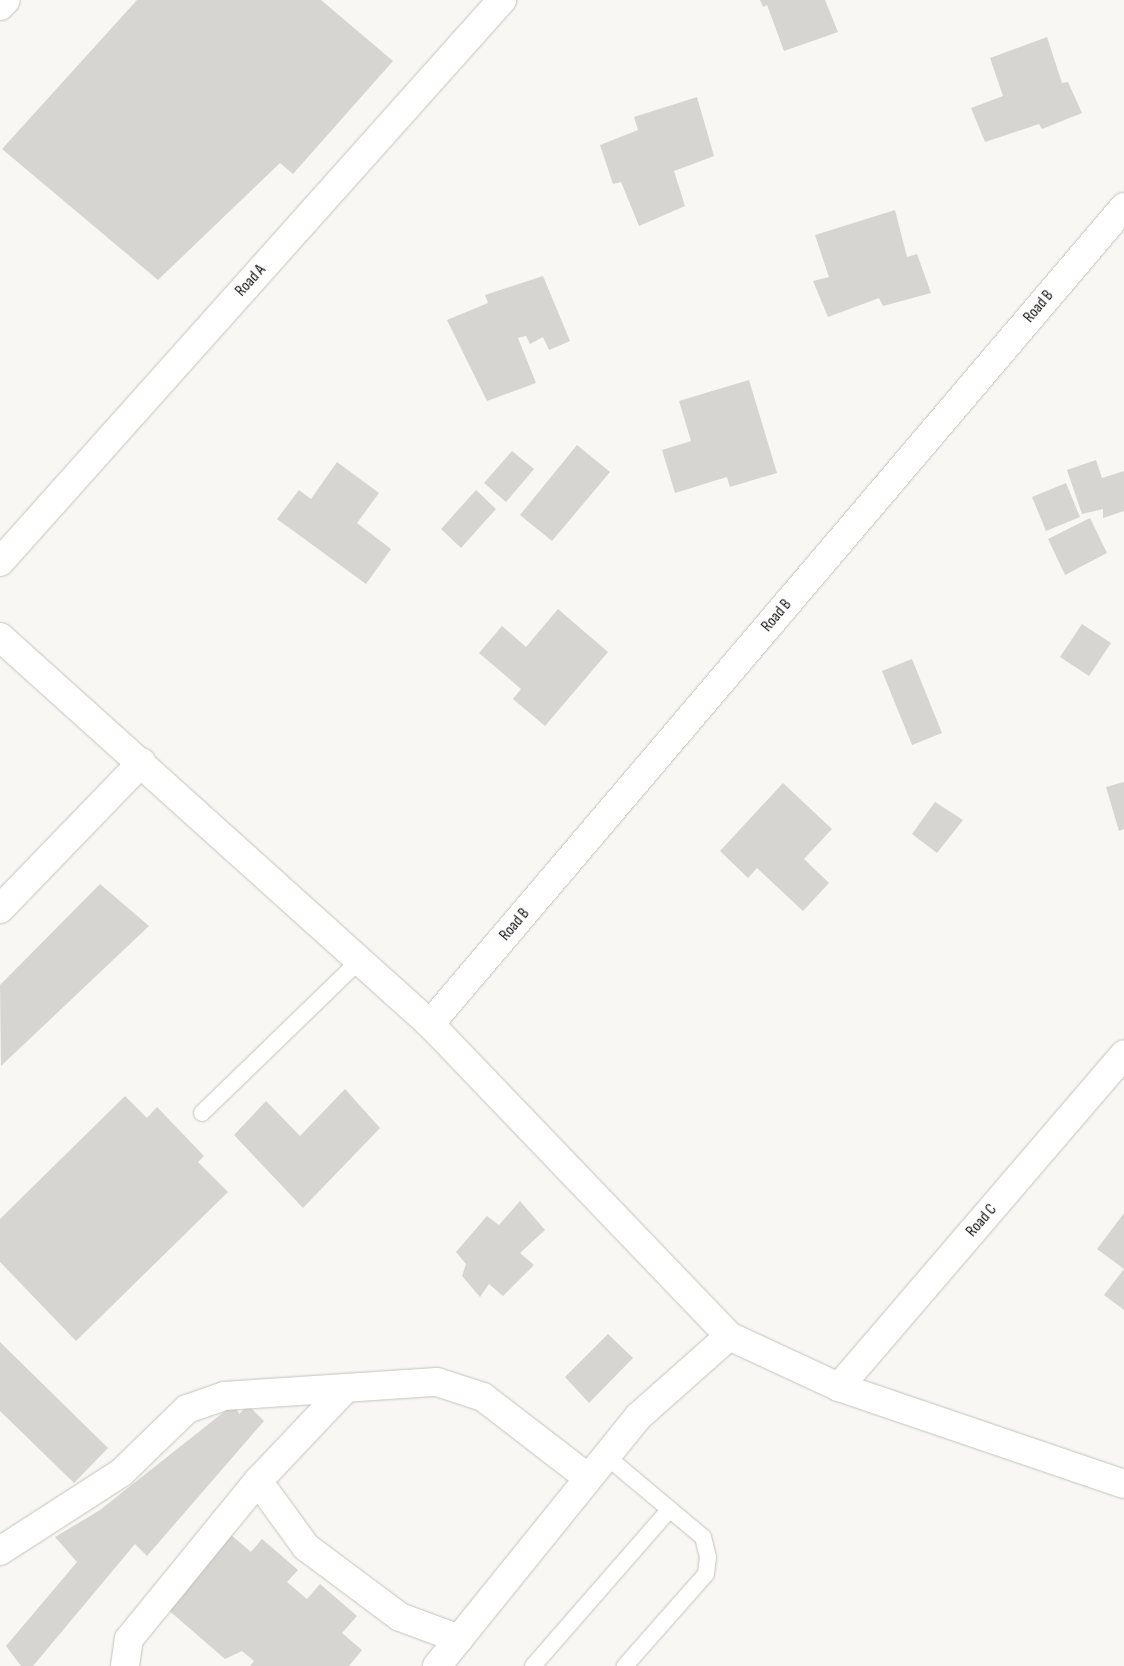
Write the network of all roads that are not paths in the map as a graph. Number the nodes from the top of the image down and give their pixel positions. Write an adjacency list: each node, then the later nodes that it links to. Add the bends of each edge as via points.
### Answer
1 (6, 0): 3 (street)
2 (502, 0): 5 (street, Road A)
3 (0, 6)
4 (1124, 207): 10 (street, Road B)
5 (0, 562)
6 (0, 637): 7 (street)
7 (142, 762): 8 (street); 9 (street)
8 (0, 909)
9 (360, 960): 10 (street); 12 (lane)
10 (430, 1024): 13 (street)
11 (1124, 1055): 14 (street, Road C)
12 (202, 1113)
13 (729, 1336): 14 (street); 16 (street, via 639,1416)
14 (839, 1387): 19 (street)
15 (345, 1389): 17 (street, via 437,1382 483,1397); 18 (street); 21 (street, via 224,1396 187,1409 122,1472)
16 (606, 1456): 17 (street); 20 (lane)
17 (588, 1478): 22 (street)
18 (258, 1481): 22 (street, via 306,1547 400,1616); 23 (street, via 129,1639)
19 (1124, 1484)
20 (670, 1509): 25 (lane); 26 (lane, via 703,1537 706,1574)
21 (0, 1551)
22 (459, 1639): 24 (street)
23 (125, 1666)
24 (437, 1666)
25 (533, 1666)
26 (624, 1666)

